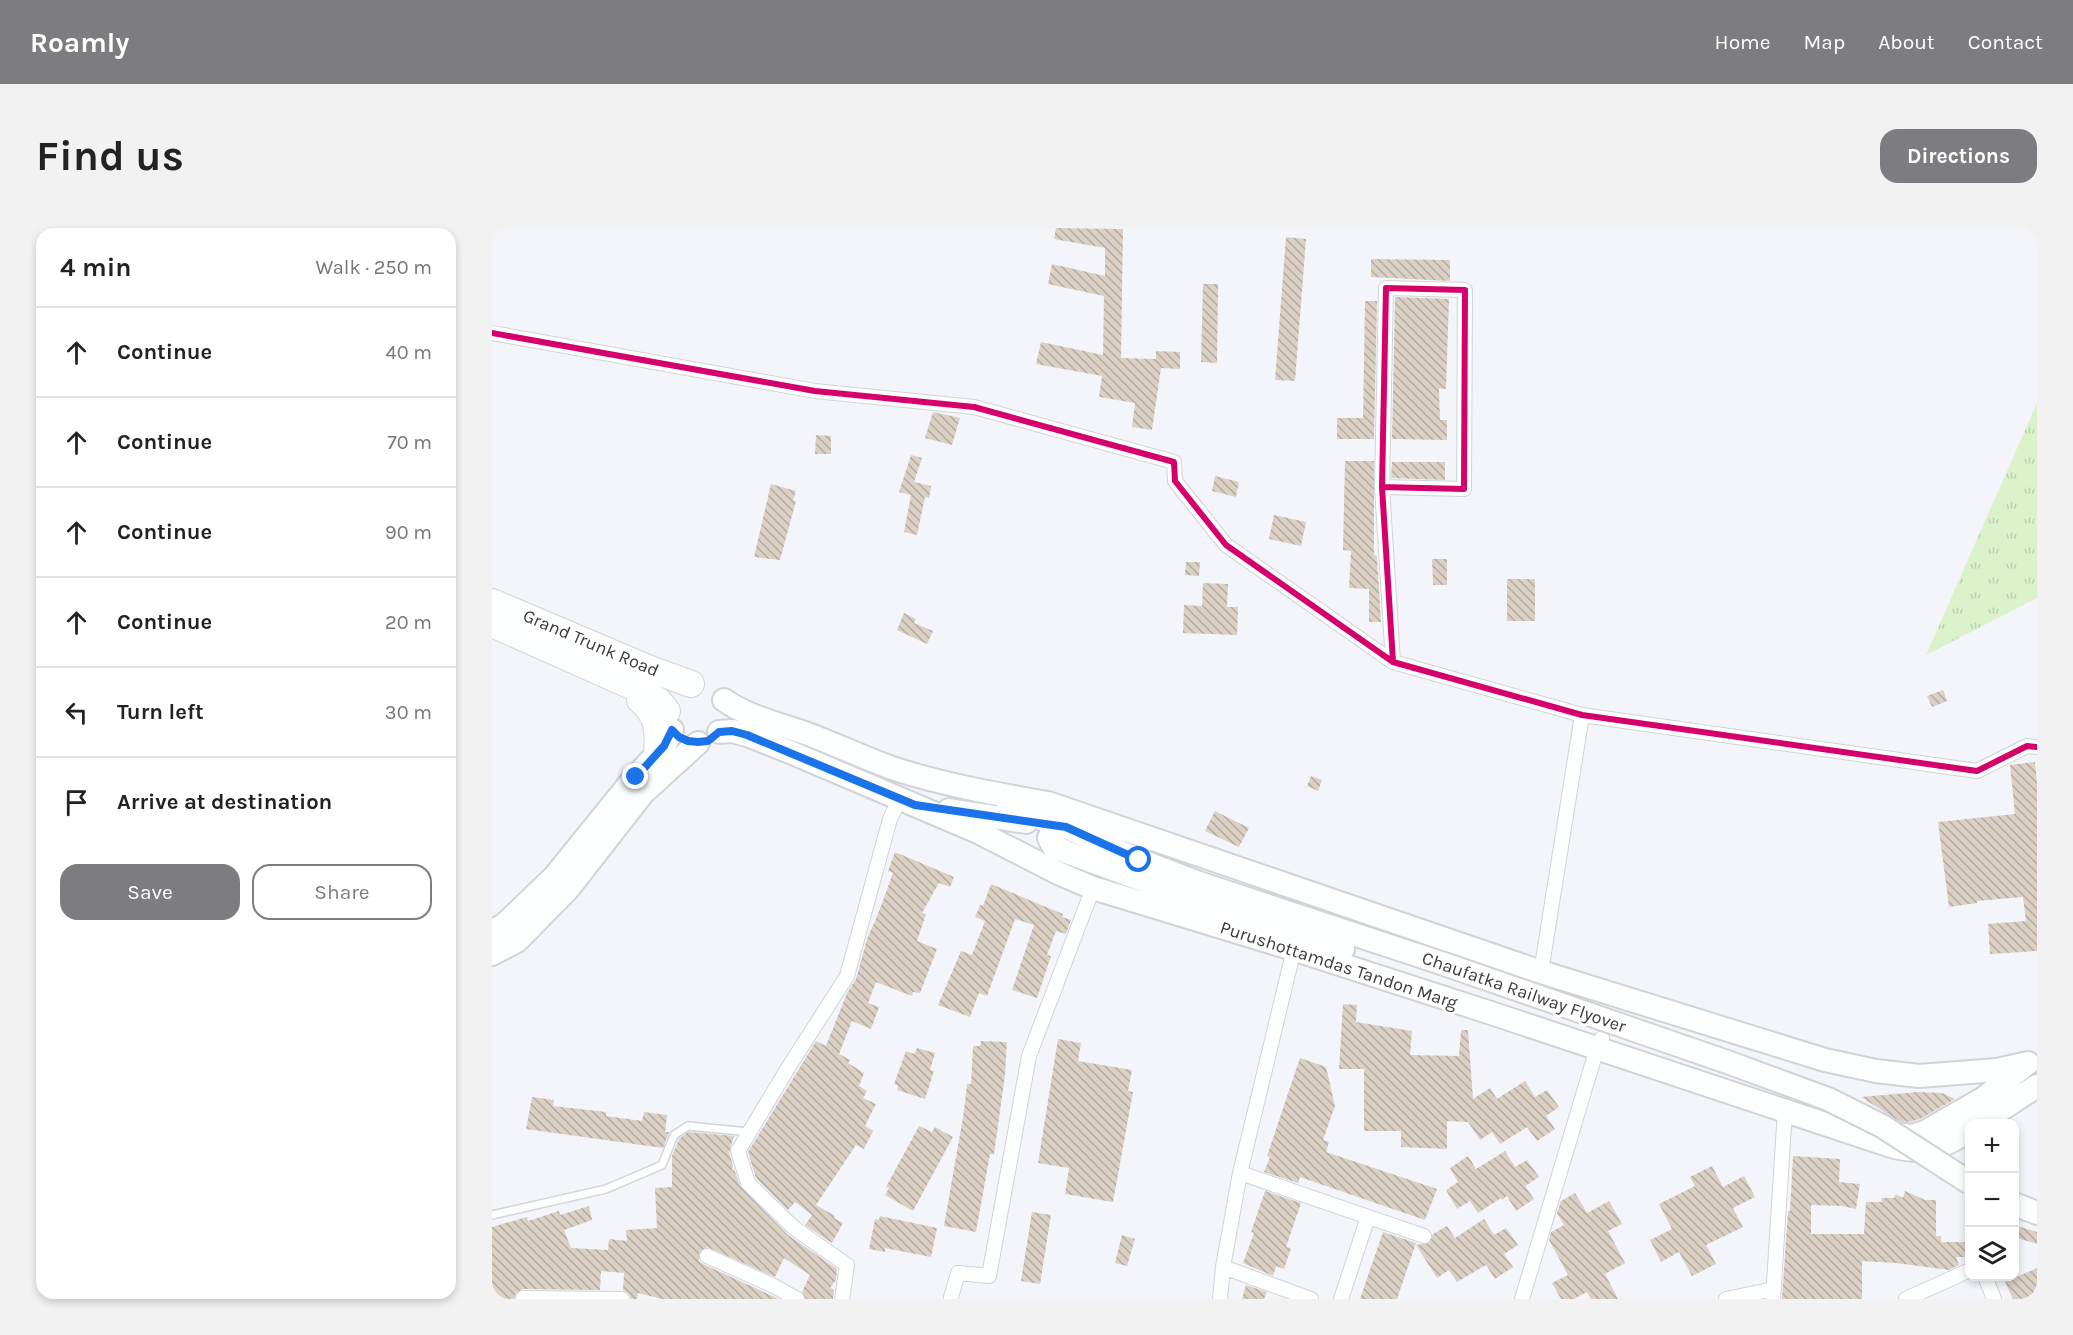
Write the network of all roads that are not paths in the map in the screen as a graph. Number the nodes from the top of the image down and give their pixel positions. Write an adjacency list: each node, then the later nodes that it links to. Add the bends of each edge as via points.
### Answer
1 (492, 333): 5 (street, via 815,391 974,406 1174,462 1175,481 1226,545)
2 (1382, 487): 2 (street, via 1386,288 1465,290 1464,489); 5 (street)
3 (492, 602): 7 (highway, Grand Trunk Road)
4 (492, 624): 6 (highway, Grand Trunk Road)
5 (1393, 662): 9 (street)
6 (622, 681): 10 (highway, Grand Trunk Road, via 659,701); 15 (highway, via 654,717)
7 (691, 684): 8 (main road, via 710,686); 10 (main road, via 674,693)
8 (724, 700): 11 (main road, via 726,719); 16 (main road, via 752,715)
9 (1582, 715): 14 (street, via 1977,771 2027,746); 26 (street)
10 (670, 721): 13 (main road, via 679,737); 15 (main road, via 664,746)
11 (719, 732): 12 (main road, Purushottamdas Tandon Marg, via 732,731); 13 (main road, via 708,741)
12 (758, 740): 15 (main road, via 723,744 690,759); 18 (main road, Purushottamdas Tandon Marg)
13 (698, 742): 15 (main road)
14 (2037, 747)
15 (666, 758): 17 (main road)
16 (930, 780): 19 (main road); 26 (main road, via 1048,803)
17 (640, 784): 23 (main road, via 555,876 504,925); 25 (main road, via 568,889 517,941)
18 (907, 802): 19 (main road); 21 (main road, Purushottamdas Tandon Marg, via 978,832); 32 (street, via 890,819 847,976)
19 (1033, 820): 20 (main road, Chaufatka Railway Flyover); 21 (main road, via 1028,831 1034,850)
20 (1066, 827): 24 (main road, via 1052,831 1049,838 1053,846 1211,905); 35 (main road, Chaufatka Railway Flyover, bridge, via 1199,883 1828,1099 1882,1126)
21 (1058, 873): 22 (main road, Purushottamdas Tandon Marg)
22 (1094, 888): 24 (main road, Purushottamdas Tandon Marg); 46 (street, via 1029,1056 989,1276 958,1273)
23 (492, 931)
24 (1296, 942): 27 (main road); 34 (street)
25 (492, 954)
26 (1541, 972): 28 (main road, via 1815,1057 1876,1071 1919,1076 1997,1070)
27 (1600, 1043): 28 (main road, via 1848,1123 1911,1136 1984,1098); 30 (main road); 54 (street)
28 (2032, 1060)
29 (2037, 1086): 31 (main road)
30 (1785, 1110): 33 (main road, via 1910,1151 1947,1145); 45 (street)
31 (1987, 1119)
32 (749, 1132): 38 (lane, via 688,1126 674,1136 662,1165 606,1189); 50 (street, via 738,1151 748,1183 794,1228 847,1265)
33 (1965, 1133)
34 (1240, 1173): 39 (street); 42 (street)
35 (1965, 1181)
36 (2019, 1206): 37 (main road)
37 (2037, 1213)
38 (492, 1215)
39 (1368, 1217): 40 (street); 53 (street)
40 (1424, 1236)
41 (707, 1256): 49 (street)
42 (1223, 1267): 51 (street); 52 (street)
43 (1965, 1272): 56 (street)
44 (1987, 1281): 57 (street)
45 (1774, 1294): 55 (street)
46 (951, 1297)
47 (523, 1298): 48 (street)
48 (622, 1299)
49 (797, 1299)
50 (842, 1299)
51 (1220, 1299)
52 (1311, 1299)
53 (1341, 1299)
54 (1522, 1299)
55 (1726, 1299)
56 (1906, 1299)
57 (1994, 1299)

